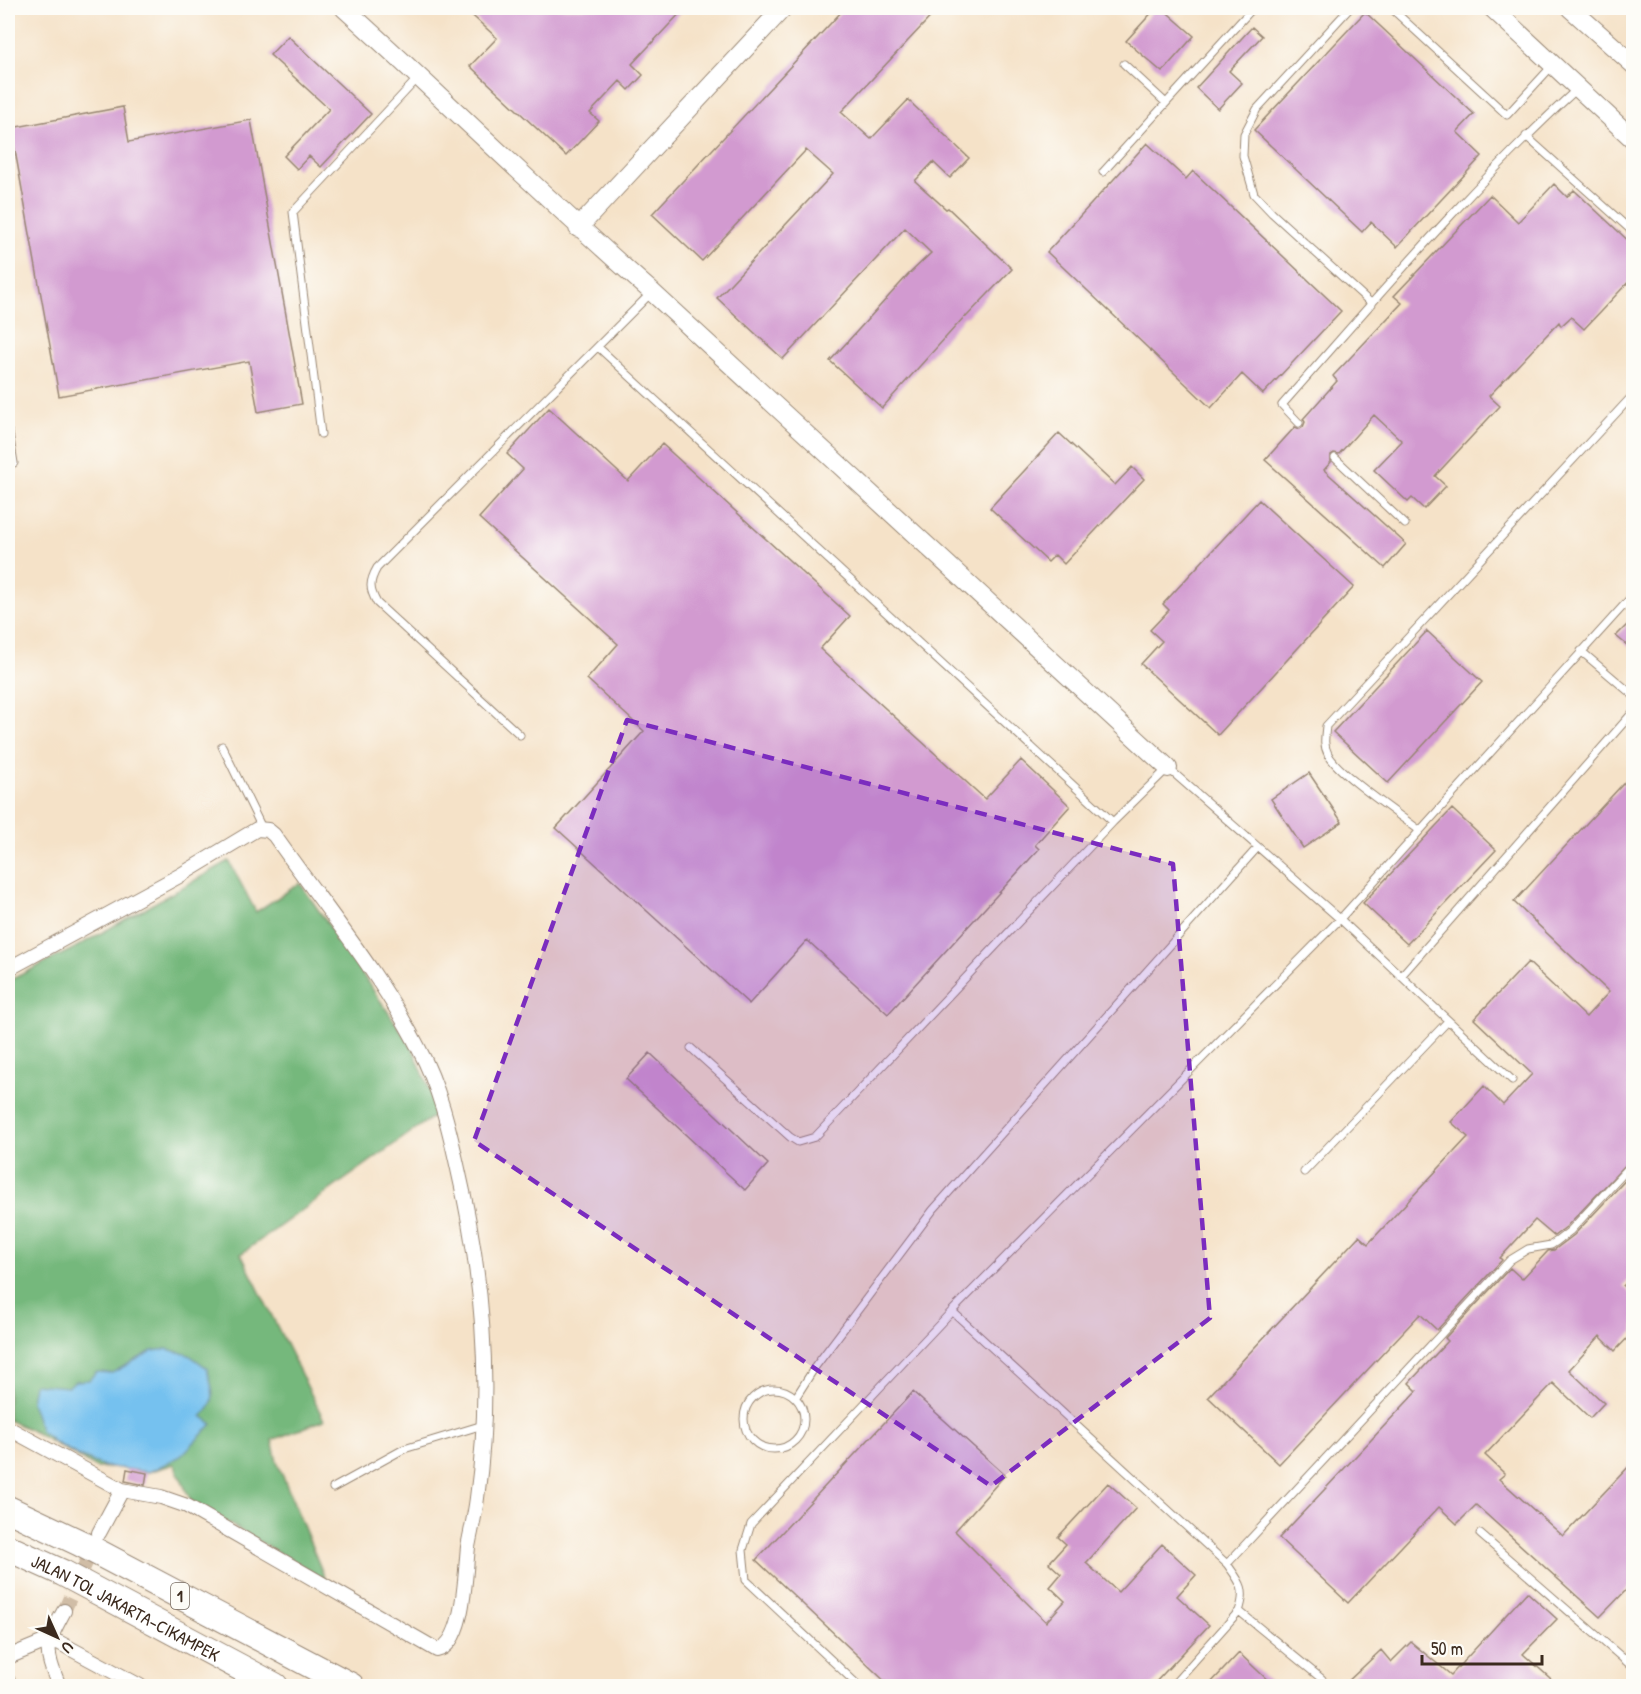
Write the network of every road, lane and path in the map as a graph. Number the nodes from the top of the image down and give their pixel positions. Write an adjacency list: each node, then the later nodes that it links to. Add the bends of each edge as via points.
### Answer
1 (344, 8): 11 (street)
2 (783, 8): 17 (street)
3 (1253, 8): 13 (lane)
4 (1350, 8): 20 (lane, via 1257,109 1244,134 1243,156 1254,194)
5 (1391, 8): 9 (lane, via 1507,115)
6 (1492, 8): 9 (street)
7 (1570, 8): 10 (street)
8 (1124, 64): 13 (lane)
9 (1554, 64): 12 (street)
10 (1634, 65)
11 (419, 76): 17 (street); 25 (lane, via 293,212)
12 (1577, 89): 14 (lane); 15 (street)
13 (1166, 103): 16 (lane)
14 (1526, 136): 18 (lane); 20 (lane)
15 (1634, 140)
16 (1103, 172)
17 (579, 228): 19 (street)
18 (1634, 233)
19 (652, 292): 21 (lane); 35 (street)
20 (1372, 304): 23 (lane, via 1282,405)
21 (598, 347): 33 (lane, via 377,568 370,580 370,591 377,603); 36 (lane)
22 (1634, 394): 38 (lane, via 1326,726 1328,755)
23 (1299, 423)
24 (9, 433): 27 (lane, via 14,463)
25 (321, 434)
26 (1335, 458): 28 (lane)
27 (8, 464)
28 (1405, 524)
29 (1634, 594): 30 (lane)
30 (1581, 651): 31 (lane); 38 (lane)
31 (1634, 696)
32 (1634, 711): 42 (lane)
33 (520, 735)
34 (222, 746): 37 (lane)
35 (1168, 768): 36 (lane); 39 (lane)
36 (1113, 822): 44 (lane, via 815,1137 798,1142 790,1137)
37 (262, 828): 41 (street); 50 (street, via 274,835 385,990 420,1050 435,1085 469,1216 480,1295)
38 (1419, 830): 40 (lane)
39 (1258, 848): 40 (lane); 49 (lane, via 933,1210)
40 (1340, 919): 42 (lane); 48 (lane)
41 (8, 969)
42 (1401, 976): 43 (lane)
43 (1448, 1021): 45 (lane); 47 (lane)
44 (691, 1048)
45 (1512, 1080)
46 (1634, 1162): 58 (lane, via 1570,1231 1551,1245 1528,1249 1510,1260)
47 (1305, 1172)
48 (952, 1311): 58 (lane); 73 (lane, via 751,1524 742,1550 746,1580)
49 (796, 1397): 49 (lane, via 805,1414 797,1440 771,1450 754,1442 744,1423 749,1402 766,1390 787,1391)
50 (483, 1425): 52 (lane, via 404,1449); 53 (street, via 460,1612 452,1640 437,1650 187,1506)
51 (8, 1428): 53 (street)
52 (333, 1488)
53 (122, 1490): 55 (street)
54 (8, 1509): 72 (highway, JALAN TOL JAKARTA–CIKAMPEK / 1)
55 (99, 1533)
56 (1480, 1534): 64 (lane)
57 (8, 1548): 71 (highway, JALAN TOL JAKARTA–CIKAMPEK / 1)
58 (1227, 1564): 60 (lane, via 1240,1582 1244,1597)
59 (64, 1611): 61 (street)
60 (1239, 1611): 66 (lane); 74 (lane)
61 (49, 1640): 63 (street); 69 (street, via 50,1664); 70 (street)
62 (1634, 1650): 64 (lane)
63 (8, 1657)
64 (1624, 1660): 65 (lane)
65 (1634, 1668)
66 (1322, 1679)
67 (8, 1681): 68 (street)
68 (9, 1686)
69 (59, 1686)
70 (140, 1686)
71 (275, 1686)
72 (351, 1686)
73 (859, 1686)
74 (1172, 1686)

